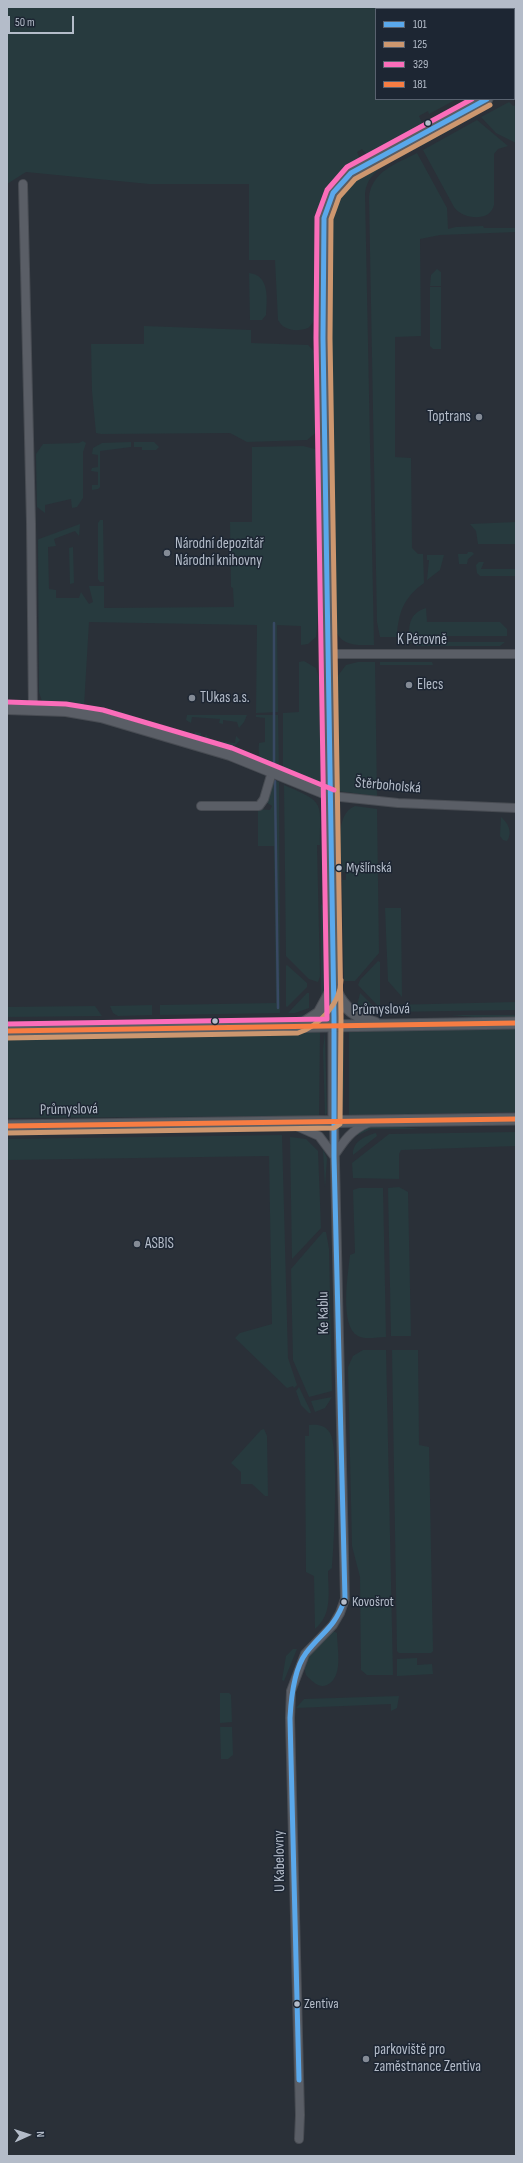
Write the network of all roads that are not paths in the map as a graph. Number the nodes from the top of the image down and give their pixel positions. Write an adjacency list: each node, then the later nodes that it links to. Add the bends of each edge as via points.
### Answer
1 (485, 100): 3 (main road, Ke Kablu, via 351,173 334,191 325,209 323,338)
2 (23, 184): 6 (street)
3 (329, 654): 4 (street, K Pérovně); 8 (main road, Ke Kablu)
4 (516, 654)
5 (7, 709): 6 (street, Štěrboholská)
6 (33, 710): 7 (street, Štěrboholská, via 76,712 101,717 215,750)
7 (272, 772): 8 (street, Štěrboholská); 9 (street, via 264,799 259,806)
8 (331, 796): 10 (street, Štěrboholská, via 398,803); 11 (main road, Ke Kablu)
9 (201, 806)
10 (516, 808)
11 (334, 984): 13 (main road, via 338,997 350,1012); 14 (main road, via 327,1002 319,1013 307,1023); 15 (main road, Ke Kablu)
12 (516, 1023): 13 (main road, Průmyslová)
13 (384, 1025): 15 (main road, Průmyslová)
14 (297, 1026): 15 (main road, Průmyslová); 16 (main road, Průmyslová)
15 (334, 1026): 18 (main road, Ke Kablu)
16 (7, 1031)
17 (516, 1119): 19 (main road, Průmyslová)
18 (334, 1121): 19 (main road, Průmyslová); 20 (main road, Průmyslová); 22 (street, Ke Kablu)
19 (374, 1121): 22 (street, via 350,1133)
20 (286, 1122): 21 (main road, Průmyslová); 22 (street, via 308,1129 319,1136)
21 (7, 1126)
22 (334, 1156): 23 (street, Ke Kablu)
23 (345, 1599): 24 (street, U Kabelovny, via 333,1625 305,1654 291,1691)
24 (299, 2139)

